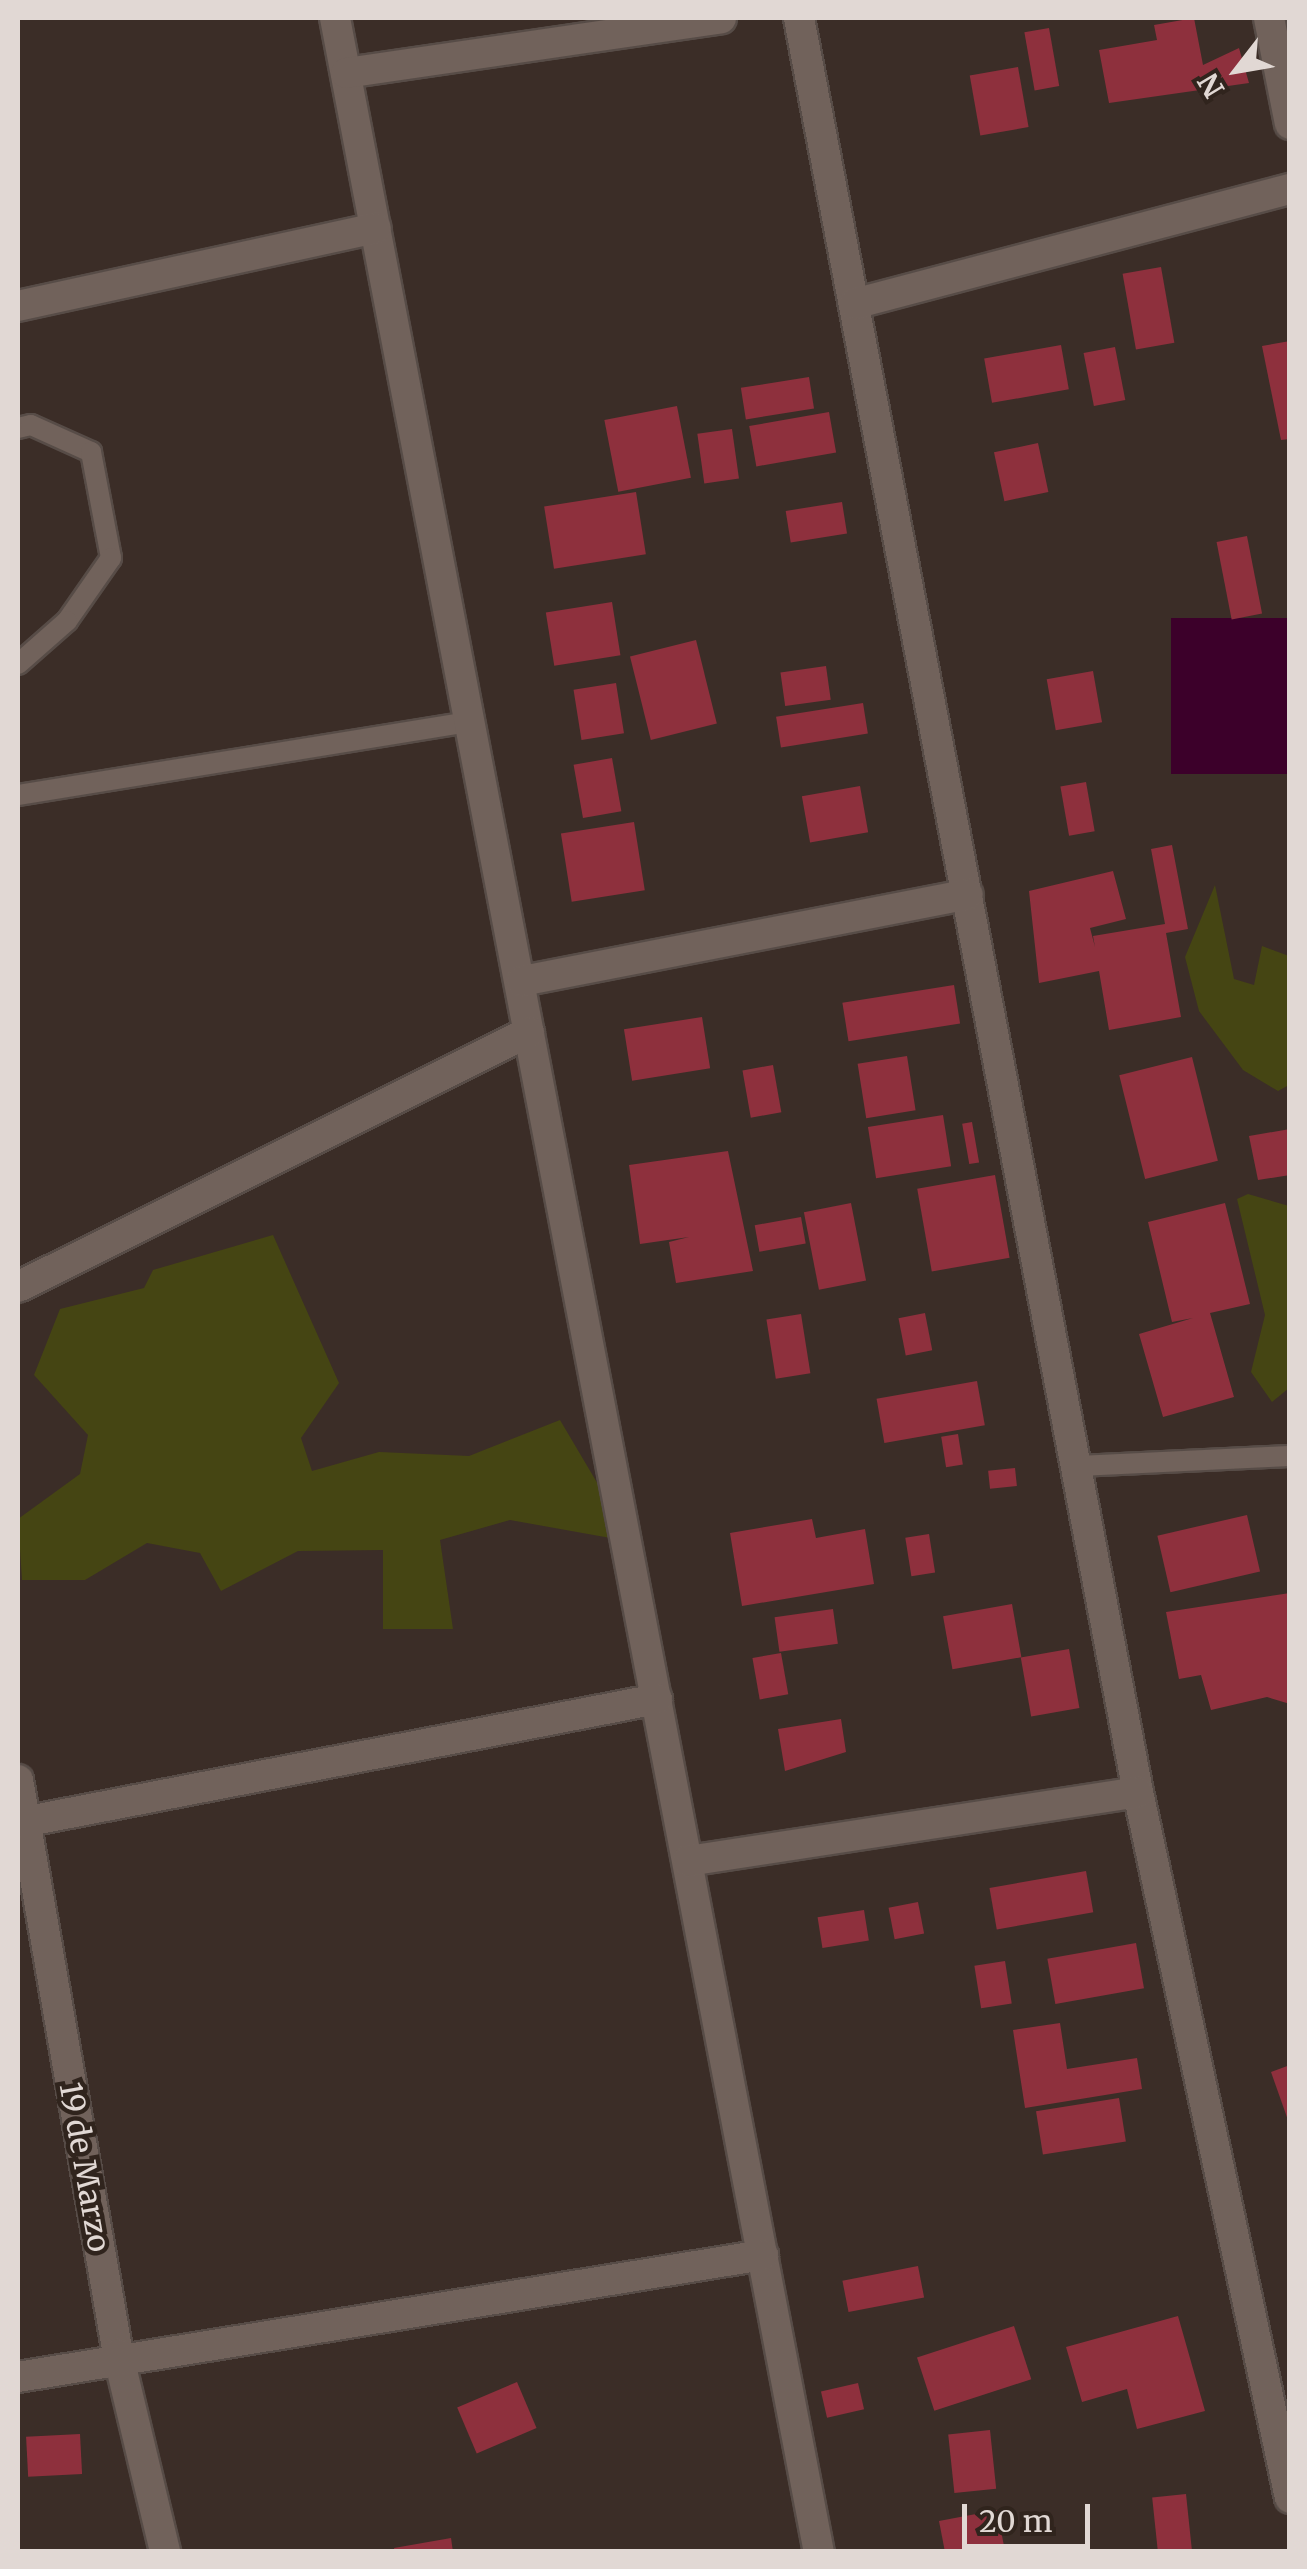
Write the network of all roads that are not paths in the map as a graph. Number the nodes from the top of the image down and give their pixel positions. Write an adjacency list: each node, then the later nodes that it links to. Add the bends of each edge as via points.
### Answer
1 (335, 18): 5 (street)
2 (721, 18): 5 (street)
3 (800, 18): 9 (street)
4 (1269, 18): 6 (street)
5 (346, 73): 8 (street)
6 (1290, 124)
7 (1290, 190): 9 (street)
8 (376, 228): 10 (street); 13 (street)
9 (854, 304): 15 (street)
10 (18, 306)
11 (18, 428): 12 (lane, via 32,425 91,452 111,558 66,621)
12 (18, 664)
13 (470, 722): 14 (lane); 16 (street)
14 (18, 795)
15 (968, 894): 16 (street); 20 (street)
16 (522, 982): 17 (street)
17 (530, 1032): 18 (street); 21 (street)
18 (18, 1287)
19 (1290, 1456): 20 (lane)
20 (1078, 1466): 23 (street)
21 (657, 1698): 24 (street); 25 (street)
22 (18, 1780): 24 (street, 19 de Marzo)
23 (1138, 1792): 25 (street); 29 (street)
24 (21, 1822): 27 (street, 19 de Marzo)
25 (688, 1861): 26 (street)
26 (763, 2255): 27 (street); 31 (street)
27 (118, 2354): 28 (street); 30 (street, 19 de Marzo)
28 (18, 2377)
29 (1290, 2498)
30 (164, 2552)
31 (818, 2552)

